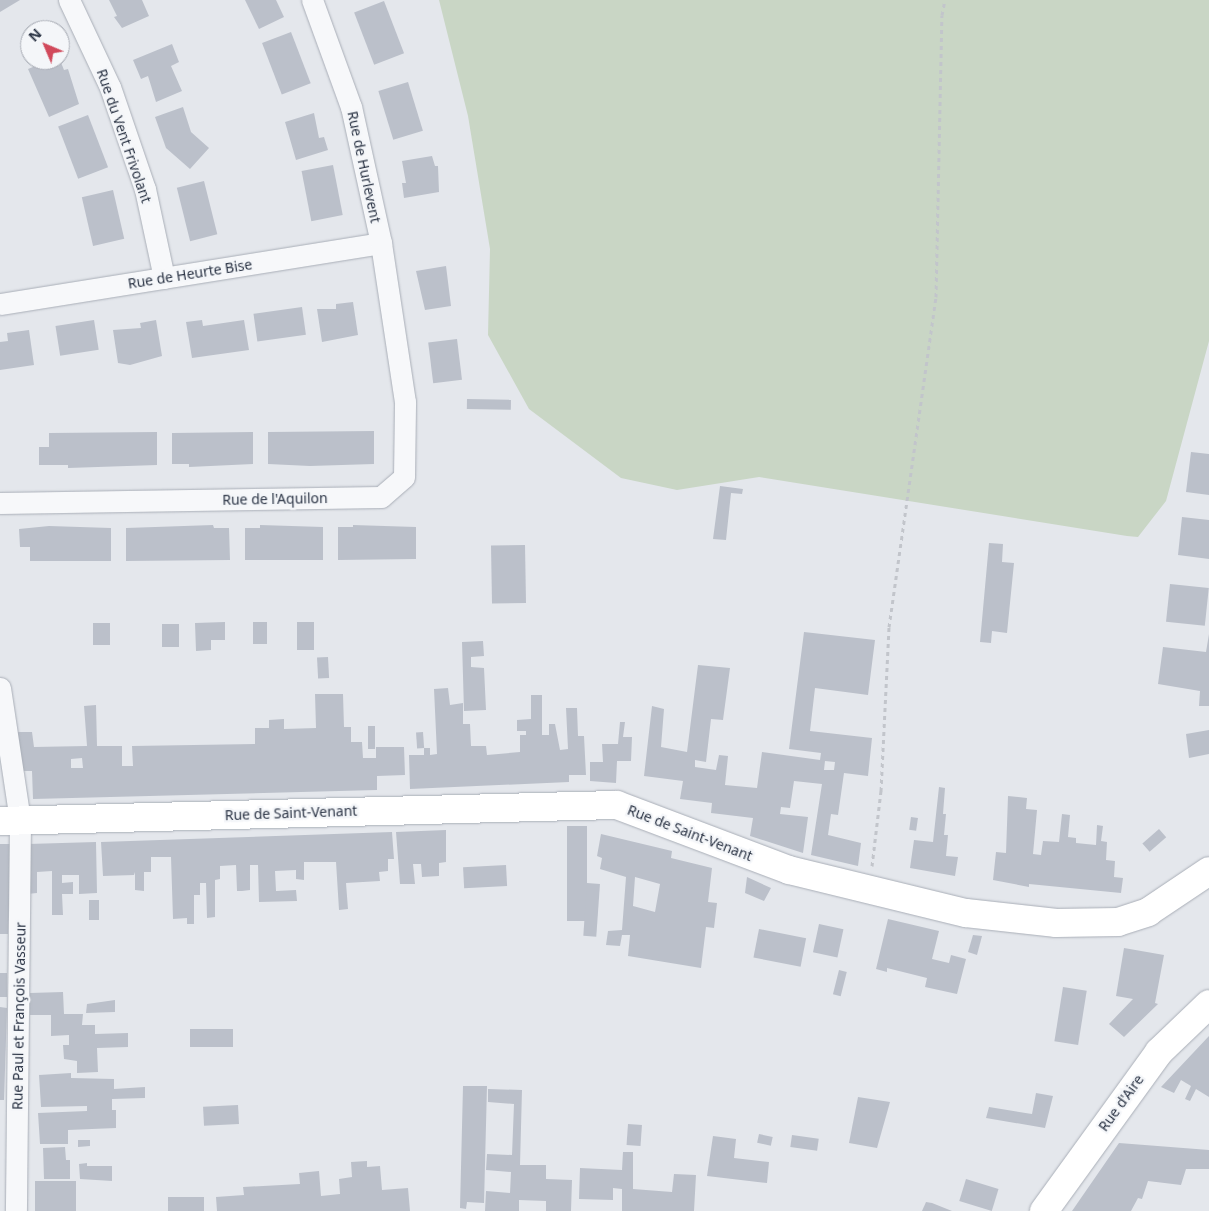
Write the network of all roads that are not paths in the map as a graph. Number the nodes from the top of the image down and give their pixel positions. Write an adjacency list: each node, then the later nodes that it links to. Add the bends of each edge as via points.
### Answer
1 (69, 0): 4 (street, Rue du Vent Frivolant, via 110,87 145,189)
2 (312, 0): 3 (street, Rue de Hurlevent, via 351,107)
3 (380, 243): 4 (street, Rue de Heurte Bise); 6 (street, Rue de Hurlevent)
4 (164, 278): 5 (street, Rue de Heurte Bise)
5 (0, 304)
6 (396, 339): 7 (street, Rue de l'Aquilon, via 405,402 404,477 381,497)
7 (0, 503)
8 (0, 688): 9 (street, Rue Paul et François Vasseur)
9 (4, 738): 10 (street, Rue Paul et François Vasseur)
10 (10, 821): 11 (main road, Rue de Saint-Venant, via 617,805 783,868 869,892 976,914 1056,923 1118,922 1148,912); 13 (street, Rue Paul et François Vasseur)
11 (1209, 871)
12 (1209, 1004): 14 (main road, Rue d'Aire, via 1159,1052)
13 (16, 1211)
14 (1044, 1211)

